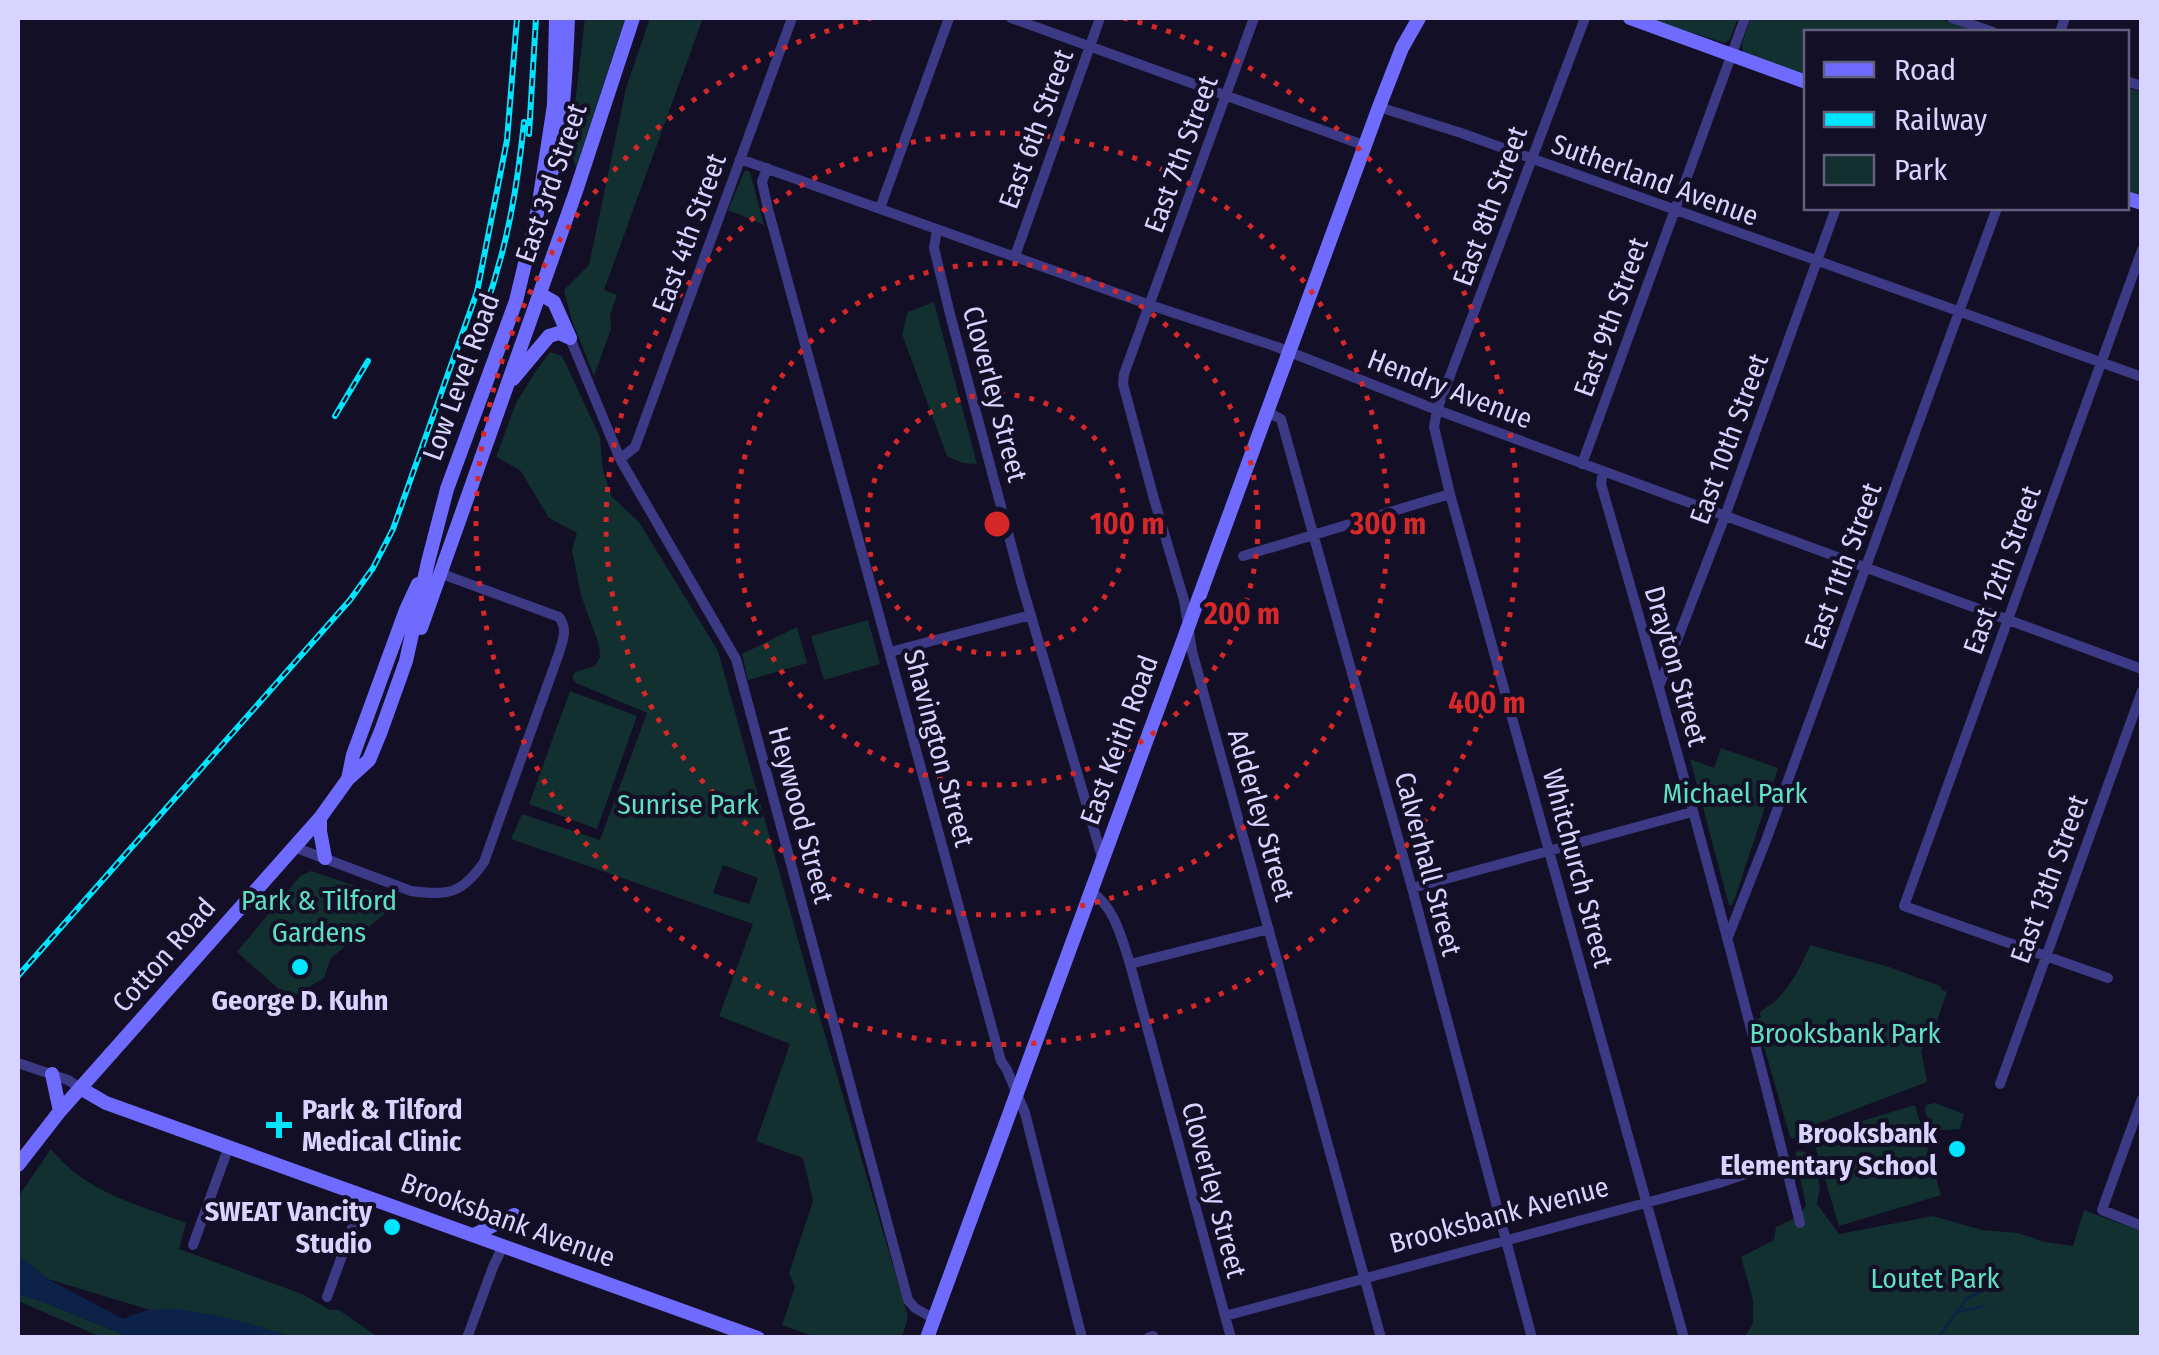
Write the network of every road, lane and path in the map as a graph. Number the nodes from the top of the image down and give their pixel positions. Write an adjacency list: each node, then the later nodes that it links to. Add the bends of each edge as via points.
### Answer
1 (556, 18): 27 (main road, Low Level Road, via 554,104)
2 (568, 18): 27 (main road, Low Level Road, via 557,150)
3 (634, 18): 35 (main road, East 3rd Street)
4 (792, 18): 23 (street, East 4th Street)
5 (949, 18): 26 (street)
6 (1011, 18): 16 (street)
7 (1100, 18): 16 (street, East 6th Street)
8 (1254, 18): 20 (street, East 7th Street)
9 (1408, 18): 17 (main road, East Keith Road)
10 (1420, 18): 17 (main road, East Keith Road)
11 (1584, 18): 24 (street, East 8th Street)
12 (1630, 18): 18 (main road)
13 (1745, 18): 18 (street, East 9th Street)
14 (1952, 18): 15 (street)
15 (1987, 30)
16 (1090, 46): 20 (street); 33 (street, East 6th Street)
17 (1402, 48): 21 (main road, East Keith Road)
18 (1732, 55): 19 (main road); 28 (street, East 9th Street)
19 (1804, 81)
20 (1226, 95): 22 (street); 36 (street, East 7th Street)
21 (1379, 107): 22 (main road, East Keith Road); 24 (street, Sutherland Avenue)
22 (1366, 146): 39 (main road, East Keith Road)
23 (740, 159): 25 (street, Hendry Avenue); 45 (street, East 4th Street, via 635,447)
24 (1532, 160): 28 (street, Sutherland Avenue); 43 (street, East 8th Street)
25 (767, 168): 26 (street, Hendry Avenue); 59 (street, Shavington Street, via 762,182 768,208)
26 (880, 208): 31 (street, Hendry Avenue)
27 (538, 209): 53 (main road, Low Level Road, via 516,301 450,478)
28 (1674, 210): 34 (street, Sutherland Avenue); 46 (street, East 9th Street)
29 (1835, 210): 34 (street, East 10th Street)
30 (1996, 210): 37 (street, East 11th Street)
31 (937, 229): 33 (street, Hendry Avenue); 56 (street, Cloverley Street, via 934,248)
32 (2142, 250): 40 (street, East 12th Street)
33 (1015, 256): 36 (street, Hendry Avenue)
34 (1818, 260): 37 (street, Sutherland Avenue); 50 (street, East 10th Street)
35 (540, 294): 38 (main road, via 554,302); 42 (main road, East 3rd Street)
36 (1150, 305): 39 (street, Hendry Avenue); 58 (street, Adderley Street, via 1123,384)
37 (1959, 312): 40 (street, Sutherland Avenue); 54 (street, East 11th Street)
38 (570, 338): 42 (main road, via 549,336); 45 (street, Heywood Street)
39 (1290, 352): 43 (street, Hendry Avenue); 44 (main road, East Keith Road)
40 (2102, 363): 41 (street, Sutherland Avenue); 57 (street, East 12th Street)
41 (2142, 378)
42 (507, 386): 48 (main road, East 3rd Street)
43 (1438, 410): 46 (street, Hendry Avenue); 49 (street, Whitchurch Street, via 1434,427)
44 (1267, 412): 51 (street, Calverhall Street, via 1281,419); 58 (main road, East Keith Road)
45 (620, 459): 100 (street, Heywood Street, via 736,659 908,1300)
46 (1582, 464): 47 (street, Hendry Avenue)
47 (1603, 471): 50 (street, Hendry Avenue); 62 (street, Drayton Street, via 1601,484)
48 (474, 478): 53 (main road, East 3rd Street); 55 (main road, East 3rd Street)
49 (1450, 494): 51 (street); 68 (street, Whitchurch Street)
50 (1725, 516): 54 (street, Hendry Avenue); 62 (street, East 10th Street)
51 (1314, 536): 52 (street); 71 (street, Calverhall Street)
52 (1243, 556)
53 (428, 562): 60 (main road, Cotton Road); 64 (main road, Cotton Road)
54 (1866, 568): 57 (street, Hendry Avenue); 74 (street, East 11th Street)
55 (442, 574): 60 (main road, East 3rd Street); 69 (street, via 564,624 484,862 449,893 411,891)
56 (1031, 615): 59 (street); 70 (street, Cloverley Street)
57 (2008, 619): 61 (street, Hendry Avenue); 75 (street, East 12th Street, via 1904,906)
58 (1189, 623): 70 (main road, East Keith Road); 73 (street, Adderley Street)
59 (890, 652): 82 (street, Shavington Street, via 1000,1060)
60 (406, 660): 64 (main road, Cotton Road, via 368,760)
61 (2142, 668)
62 (1659, 684): 65 (street, Drayton Street)
63 (2142, 691): 75 (street, East 13th Street)
64 (348, 779): 66 (main road, Cotton Road)
65 (1692, 812): 68 (street); 74 (street, Drayton Street)
66 (320, 818): 67 (main road, Cotton Road); 69 (main road)
67 (294, 847): 69 (street); 81 (main road, Cotton Road)
68 (1550, 850): 71 (street); 89 (street, Whitchurch Street)
69 (325, 858)
70 (1102, 858): 72 (main road, East Keith Road)
71 (1412, 888): 94 (street, Calverhall Street)
72 (1090, 891): 76 (street, Cloverley Street, via 1118,928); 82 (main road, East Keith Road)
73 (1269, 929): 76 (street); 97 (street, Adderley Street)
74 (1728, 938): 86 (street, Drayton Street)
75 (2045, 957): 77 (street); 80 (street, East 13th Street)
76 (1130, 964): 99 (street, Cloverley Street)
77 (2108, 978)
78 (18, 1063): 79 (street, Brooksbank Avenue)
79 (52, 1074): 81 (street, Brooksbank Avenue); 84 (main road)
80 (2000, 1084)
81 (80, 1088): 84 (main road, Cotton Road); 85 (main road, Brooksbank Avenue)
82 (1016, 1092): 100 (main road, East Keith Road); 104 (street, Shavington Street)
83 (2142, 1099): 92 (street, via 2102,1210)
84 (60, 1111): 87 (main road, Cotton Road)
85 (229, 1146): 88 (main road, Brooksbank Avenue); 95 (street)
86 (1785, 1161): 89 (street, Brooksbank Avenue); 91 (street, Drayton Street)
87 (18, 1164)
88 (364, 1195): 93 (main road, Brooksbank Avenue); 98 (street)
89 (1646, 1202): 94 (street, Brooksbank Avenue); 108 (street, Whitchurch Street)
90 (514, 1215): 93 (main road)
91 (1800, 1222)
92 (2142, 1226)
93 (474, 1235): 96 (main road, Brooksbank Avenue)
94 (1505, 1239): 97 (street, Brooksbank Avenue); 107 (street, Calverhall Street)
95 (194, 1245)
96 (503, 1246): 101 (street); 102 (main road, Brooksbank Avenue)
97 (1364, 1278): 99 (street, Brooksbank Avenue); 106 (street, Adderley Street)
98 (328, 1297)
99 (1225, 1316): 105 (street, Cloverley Street)
100 (934, 1319): 103 (main road, East Keith Road)
101 (466, 1338)
102 (758, 1338)
103 (928, 1338)
104 (1082, 1338)
105 (1231, 1338)
106 (1381, 1338)
107 (1532, 1338)
108 (1684, 1338)

